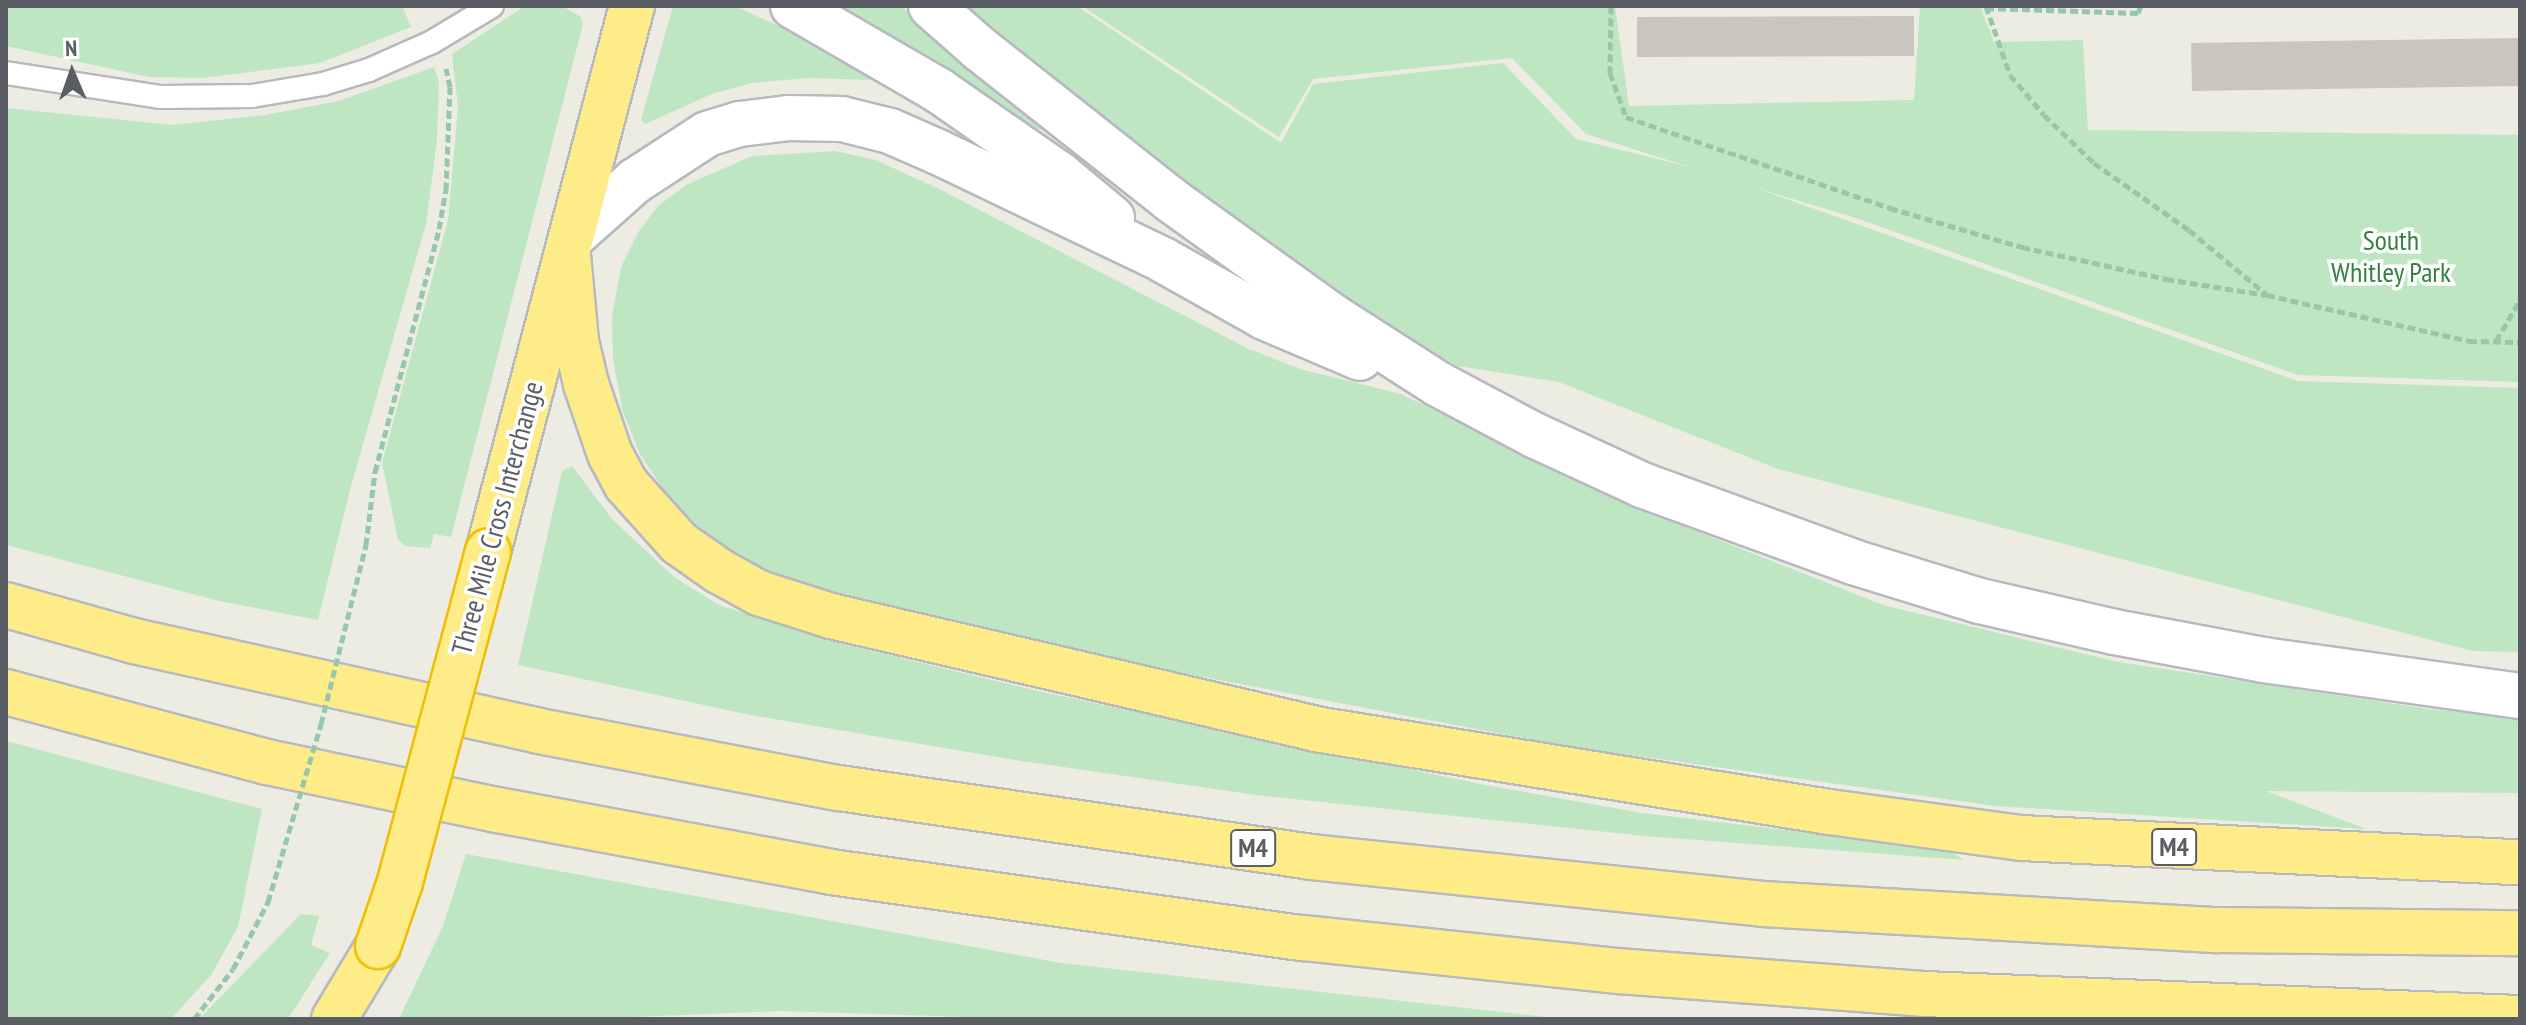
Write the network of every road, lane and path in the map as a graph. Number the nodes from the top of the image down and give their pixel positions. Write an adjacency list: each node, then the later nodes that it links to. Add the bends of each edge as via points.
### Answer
1 (492, 6): 9 (lane, via 432,42 369,70 252,96 161,97)
2 (632, 6): 10 (highway, Three Mile Cross Interchange)
3 (793, 6): 11 (main road, via 1005,134)
4 (931, 6): 16 (main road, via 1238,251)
5 (1611, 6): 12 (path, via 1610,73 1626,117 1890,208 2022,247)
6 (2141, 6): 7 (path, via 2138,13)
7 (1986, 7): 12 (path, via 2010,75 2044,115 2094,163 2189,230)
8 (445, 66): 23 (path, bridge, via 450,87 439,229 375,472 366,545 321,724 259,925)
9 (6, 73)
10 (570, 246): 11 (main road, via 635,181 707,134 740,124 812,117 890,131); 20 (highway, M4, via 576,341 586,384 626,484 679,543 719,571 759,593 831,616 1315,729 1829,812 2021,838); 24 (highway, Three Mile Cross Interchange, bridge, via 400,882 378,946)
11 (1163, 260): 16 (main road, via 1264,317)
12 (2267, 295): 14 (path, via 2469,341)
13 (2520, 300): 14 (path)
14 (2496, 341): 15 (path)
15 (2520, 342)
16 (1438, 384): 19 (main road, via 1642,485 1810,547 1980,601 2264,660)
17 (6, 605): 21 (highway, M4, via 134,641 569,736 839,788 1310,857 1763,904 2217,930)
18 (6, 692): 22 (highway, via 267,762 497,810 831,872 1303,938 1618,971 1924,994)
19 (2520, 696)
20 (2520, 862)
21 (2520, 933)
22 (2520, 1018)
23 (194, 1019)
24 (334, 1019)

